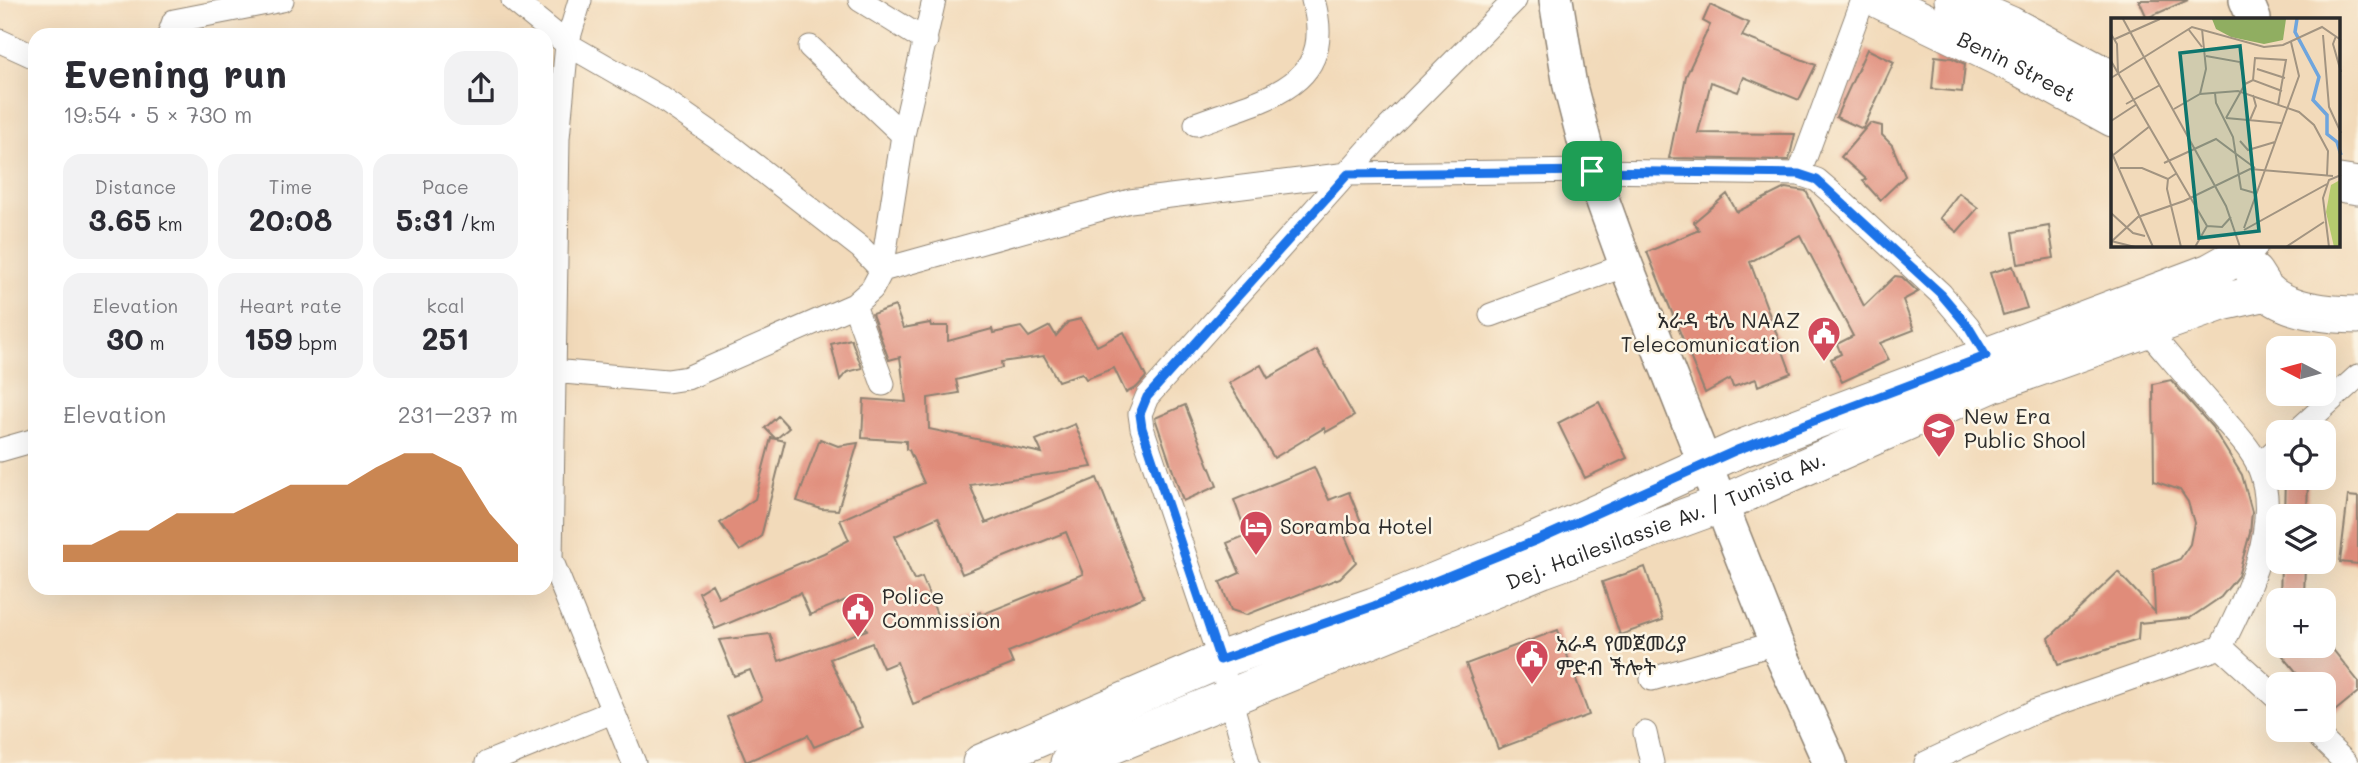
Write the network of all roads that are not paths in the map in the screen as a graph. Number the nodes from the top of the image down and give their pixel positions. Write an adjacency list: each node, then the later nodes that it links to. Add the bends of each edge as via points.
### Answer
1 (282, 0): 14 (street, via 192,15 174,21)
2 (513, 0): 15 (street)
3 (580, 0): 19 (street)
4 (860, 0): 18 (street)
5 (934, 0): 18 (street)
6 (1313, 0): 24 (street, via 1320,37 1312,64 1277,93)
7 (1515, 0): 27 (street)
8 (1556, 0): 26 (street, via 1570,86)
9 (1863, 0): 28 (street)
10 (1880, 0): 23 (main road, Benin Street)
11 (1953, 0): 22 (main road, Benin Street)
12 (2246, 0): 13 (street)
13 (2254, 18)
14 (172, 28)
15 (547, 28)
16 (553, 33): 19 (street)
17 (0, 41): 21 (street)
18 (926, 41): 25 (street)
19 (567, 44): 33 (street, via 661,98 733,148 861,248); 39 (street, via 558,138)
20 (810, 47): 25 (street)
21 (28, 54)
22 (2111, 79)
23 (2111, 117)
24 (1196, 124)
25 (903, 135): 33 (street)
26 (1592, 171): 27 (street); 28 (street); 32 (street)
27 (1348, 174): 33 (street, via 1130,201); 54 (street, via 1147,397 1140,414)
28 (1799, 174): 40 (street, via 1817,180 1941,294)
29 (2340, 183): 30 (main road)
30 (2358, 186)
31 (2245, 248): 34 (main road); 40 (main road, Dej. Hailesilassie Av. / Tunisia Av., via 2210,272)
32 (1626, 265): 36 (street); 48 (street)
33 (882, 270): 35 (street, via 872,289)
34 (2267, 292): 37 (main road, via 2318,311); 38 (main road, Dej. Hailesilassie Av. / Tunisia Av., via 2222,302)
35 (854, 305): 41 (street, via 687,378 667,381); 43 (street)
36 (1491, 315)
37 (2358, 315)
38 (2146, 329): 49 (street); 50 (main road, Dej. Hailesilassie Av. / Tunisia Av., via 1992,384)
39 (553, 332)
40 (1986, 356): 48 (main road, Dej. Hailesilassie Av. / Tunisia Av.)
41 (553, 371)
42 (2358, 376): 44 (street)
43 (883, 384)
44 (2309, 420)
45 (28, 442): 46 (street)
46 (0, 450)
47 (2266, 459): 49 (street)
48 (1707, 463): 50 (street); 54 (main road, Dej. Hailesilassie Av. / Tunisia Av., via 1537,540 1374,606)
49 (2259, 466): 53 (street, via 2267,500 2262,536 2241,608)
50 (1721, 504): 52 (street); 57 (main road, Dej. Hailesilassie Av. / Tunisia Av., via 1543,569)
51 (553, 570): 58 (street)
52 (1776, 643): 55 (street); 67 (street)
53 (2221, 647): 56 (street); 68 (street, via 2036,711)
54 (1220, 660): 57 (street); 63 (main road, Dej. Hailesilassie Av. / Tunisia Av.)
55 (1651, 680)
56 (2266, 688)
57 (1229, 697): 64 (main road, Dej. Hailesilassie Av. / Tunisia Av.); 65 (street)
58 (612, 712): 61 (street); 62 (street)
59 (1645, 733): 66 (street)
60 (2324, 742): 69 (street)
61 (487, 763)
62 (634, 763)
63 (982, 763)
64 (1069, 763)
65 (1248, 763)
66 (1652, 763)
67 (1830, 763)
68 (1926, 763)
69 (2346, 763)

